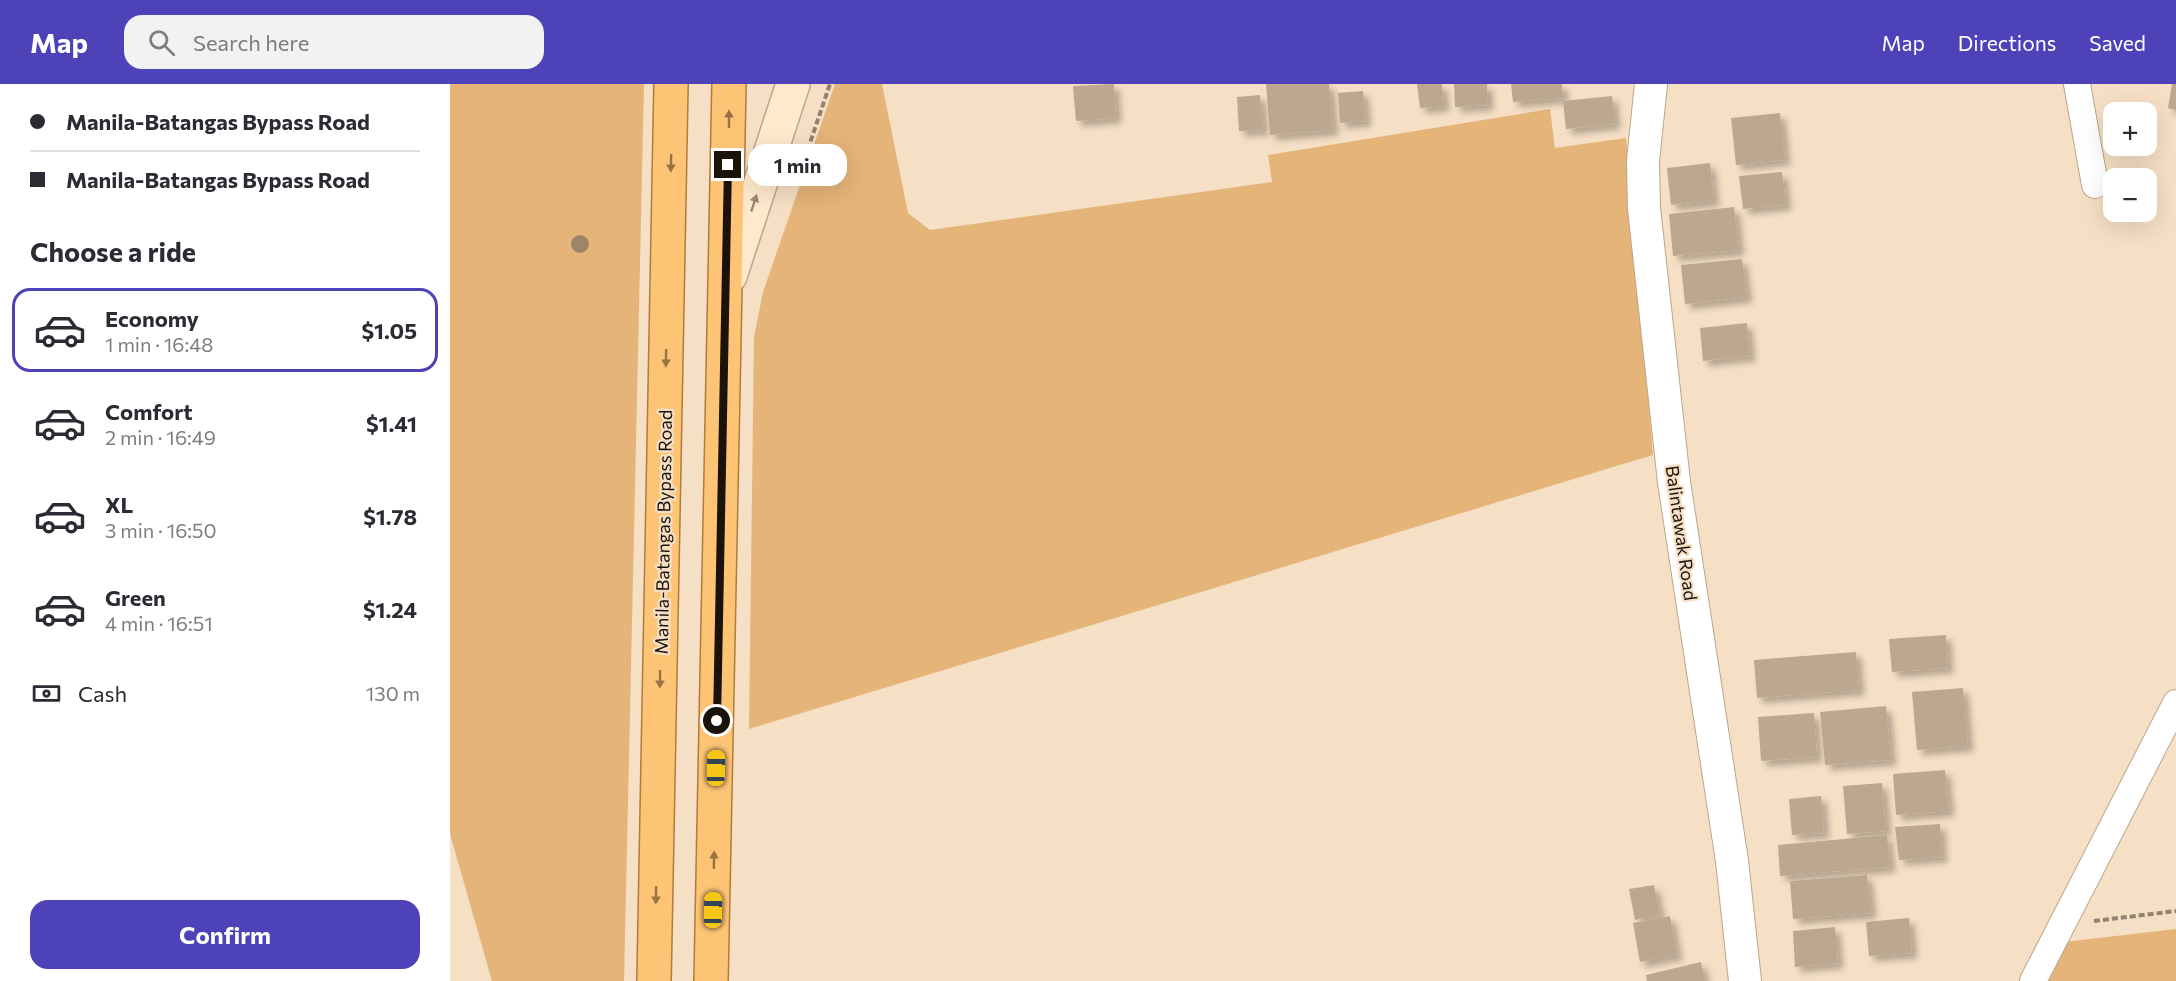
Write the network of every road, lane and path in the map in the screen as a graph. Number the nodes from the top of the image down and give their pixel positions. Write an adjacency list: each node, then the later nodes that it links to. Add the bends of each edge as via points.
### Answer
1 (671, 84): 11 (highway, Manila-Batangas Bypass Road, one-way to 11)
2 (729, 84): 7 (highway, one-way to 2)
3 (793, 84): 7 (main road, one-way to 3, via 734,259)
4 (1651, 84): 13 (street, Balintawak Road, via 1643,161 1644,208 1674,482 1731,861)
5 (2077, 84): 6 (street)
6 (2095, 185)
7 (725, 320): 12 (highway, one-way to 7)
8 (2176, 703): 10 (street)
9 (2176, 911): 10 (path)
10 (2064, 925): 14 (street)
11 (654, 981)
12 (711, 981)
13 (1745, 981)
14 (2033, 981)

